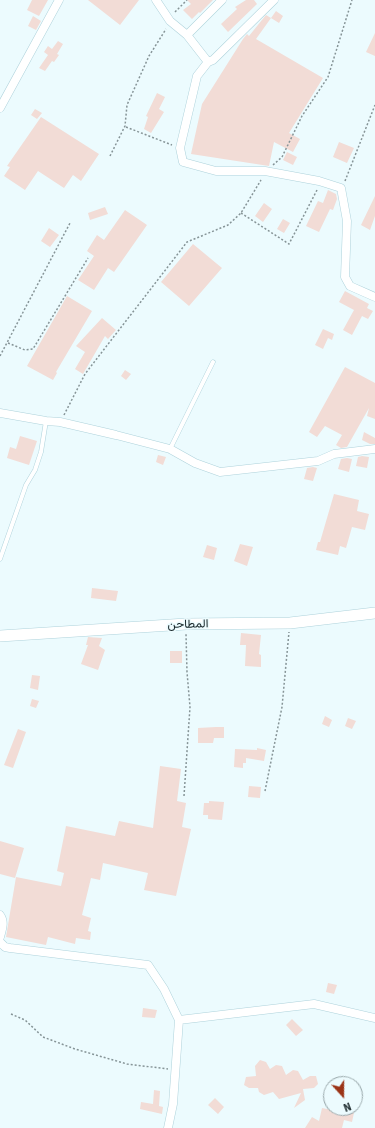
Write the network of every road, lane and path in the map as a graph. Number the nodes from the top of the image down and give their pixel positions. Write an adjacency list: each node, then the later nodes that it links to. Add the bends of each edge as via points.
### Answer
1 (59, 0): 11 (street)
2 (156, 0): 7 (street)
3 (187, 0): 7 (path)
4 (222, 0): 8 (street)
5 (274, 0): 9 (street)
6 (352, 0): 15 (path, via 328,77 302,116 282,157)
7 (170, 19): 8 (street); 12 (path, via 127,104)
8 (187, 35): 9 (street)
9 (208, 62): 13 (street, via 197,76)
10 (375, 105): 17 (path)
11 (0, 108)
12 (125, 126): 13 (path); 14 (path)
13 (180, 148): 15 (street, via 182,162 216,171)
14 (110, 156)
15 (265, 171): 16 (street); 18 (path, via 259,186)
16 (319, 181): 17 (street); 18 (path, via 316,194 289,244)
17 (341, 188): 21 (street, via 347,221 345,277 350,286)
18 (241, 213): 27 (path, via 228,225 187,242 85,374)
19 (70, 223): 22 (path)
20 (88, 258): 22 (path, via 34,349 25,350)
21 (375, 297)
22 (8, 342): 23 (path)
23 (0, 356)
24 (213, 362): 29 (lane)
25 (0, 413): 26 (street)
26 (46, 421): 27 (street); 30 (lane, via 35,470 26,485)
27 (60, 422): 29 (street)
28 (375, 448): 29 (street, via 334,454 318,461 220,472 194,463)
29 (170, 449)
30 (0, 559)
31 (375, 613): 32 (main road, المطاحن)
32 (290, 623): 33 (main road, المطاحن); 35 (path, via 282,707)
33 (186, 624): 34 (main road, المطاحن); 36 (path, via 186,672 190,707)
34 (0, 636)
35 (265, 791)
36 (184, 796)
37 (0, 915): 38 (street, via 3,920)
38 (0, 937)
39 (0, 942): 42 (street, via 10,948 148,965 164,988)
40 (11, 1014): 43 (path, via 25,1020 43,1037 75,1049 127,1064)
41 (375, 1018): 42 (street, via 314,1004)
42 (179, 1020): 43 (street)
43 (176, 1070): 44 (street)
44 (168, 1128)

